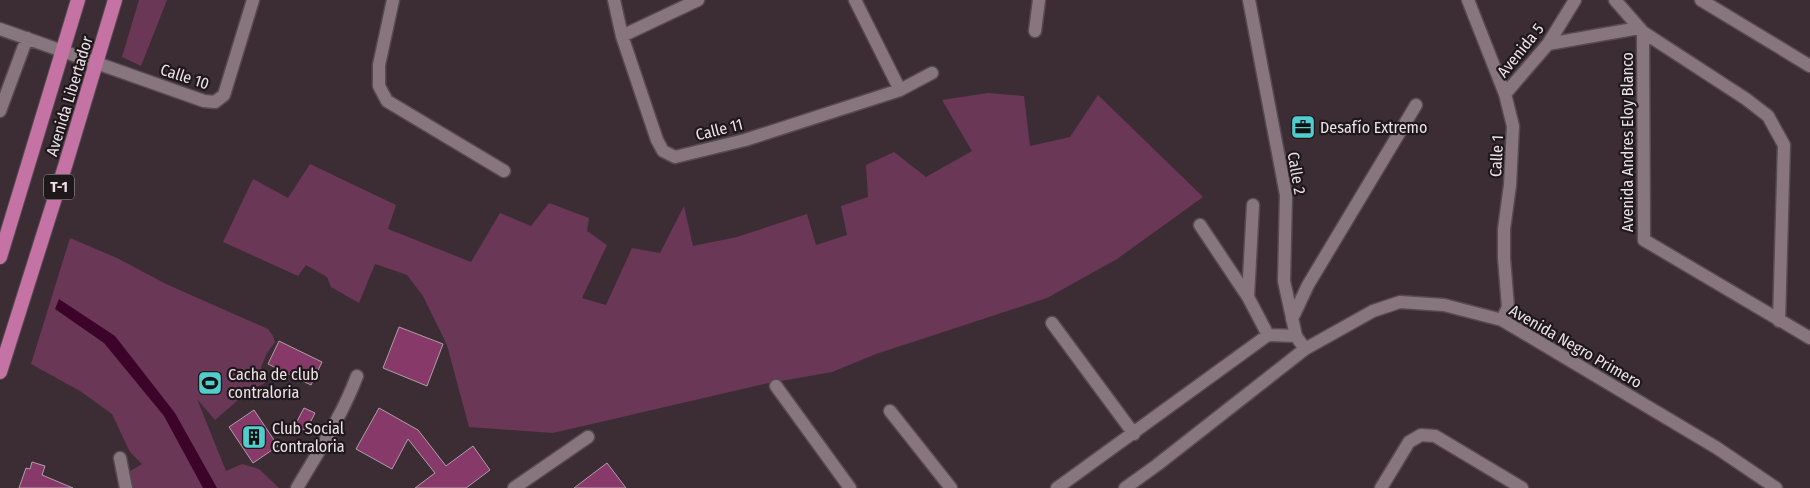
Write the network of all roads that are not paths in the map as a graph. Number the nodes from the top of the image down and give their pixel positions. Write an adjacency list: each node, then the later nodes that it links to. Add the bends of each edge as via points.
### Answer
1 (78, 0): 20 (main road, Avenida Libertador / T-1)
2 (115, 0): 21 (main road, Avenida Libertador / T-1)
3 (254, 0): 21 (street, Calle 10, via 224,96 215,102 204,101)
4 (393, 0): 28 (street, via 379,65 379,86 387,101)
5 (614, 0): 17 (street, Calle 11)
6 (698, 0): 17 (street)
7 (855, 0): 24 (street)
8 (1039, 0): 16 (street)
9 (1249, 0): 33 (street, Calle 2, via 1286,195 1284,281)
10 (1468, 0): 25 (street, Calle 1)
11 (1575, 0): 19 (street, Avenida 5)
12 (1615, 0): 15 (street)
13 (1701, 0): 22 (street)
14 (0, 29): 18 (street)
15 (1641, 30): 19 (street); 35 (street, via 1768,116 1784,145); 35 (street, Avenida Andres Eloy Blanco, via 1644,240)
16 (1035, 31)
17 (622, 36): 24 (street, Calle 11, via 657,140 663,151 675,157 745,140)
18 (28, 38): 20 (street); 27 (street)
19 (1548, 44): 25 (street, Avenida 5)
20 (63, 51): 21 (street); 31 (main road, Avenida Libertador / T-1)
21 (98, 62): 41 (main road, Avenida Libertador / T-1)
22 (1810, 66)
23 (932, 73): 24 (street, Calle 11)
24 (900, 90)
25 (1505, 94): 34 (street, Calle 1, via 1513,126 1504,229 1508,306)
26 (1416, 105): 33 (street, via 1308,285)
27 (0, 111)
28 (504, 171)
29 (1253, 205): 32 (street)
30 (1200, 225): 32 (street)
31 (0, 257)
32 (1248, 297): 37 (street)
33 (1292, 319): 38 (street, Calle 2)
34 (1502, 320): 40 (street, Avenida Negro Primero, via 1444,305 1400,302 1373,311); 57 (street, Avenida Negro Primero, via 1717,448)
35 (1779, 321): 39 (street, Avenida Andres Eloy Blanco)
36 (1052, 323): 45 (street)
37 (1268, 335): 38 (street); 45 (street)
38 (1296, 336): 40 (street, Calle 2)
39 (1810, 338)
40 (1305, 350): 54 (street, Avenida Negro Primero)
41 (0, 372)
42 (357, 376): 49 (street)
43 (776, 386): 51 (street)
44 (890, 411): 52 (street)
45 (1134, 434): 53 (street)
46 (588, 437): 50 (street)
47 (120, 458): 48 (street)
48 (126, 488)
49 (297, 488)
50 (514, 488)
51 (850, 488)
52 (951, 488)
53 (1057, 488)
54 (1125, 488)
55 (1381, 488): 56 (street, via 1409,442 1421,435 1435,436)
56 (1522, 488)
57 (1776, 488)

